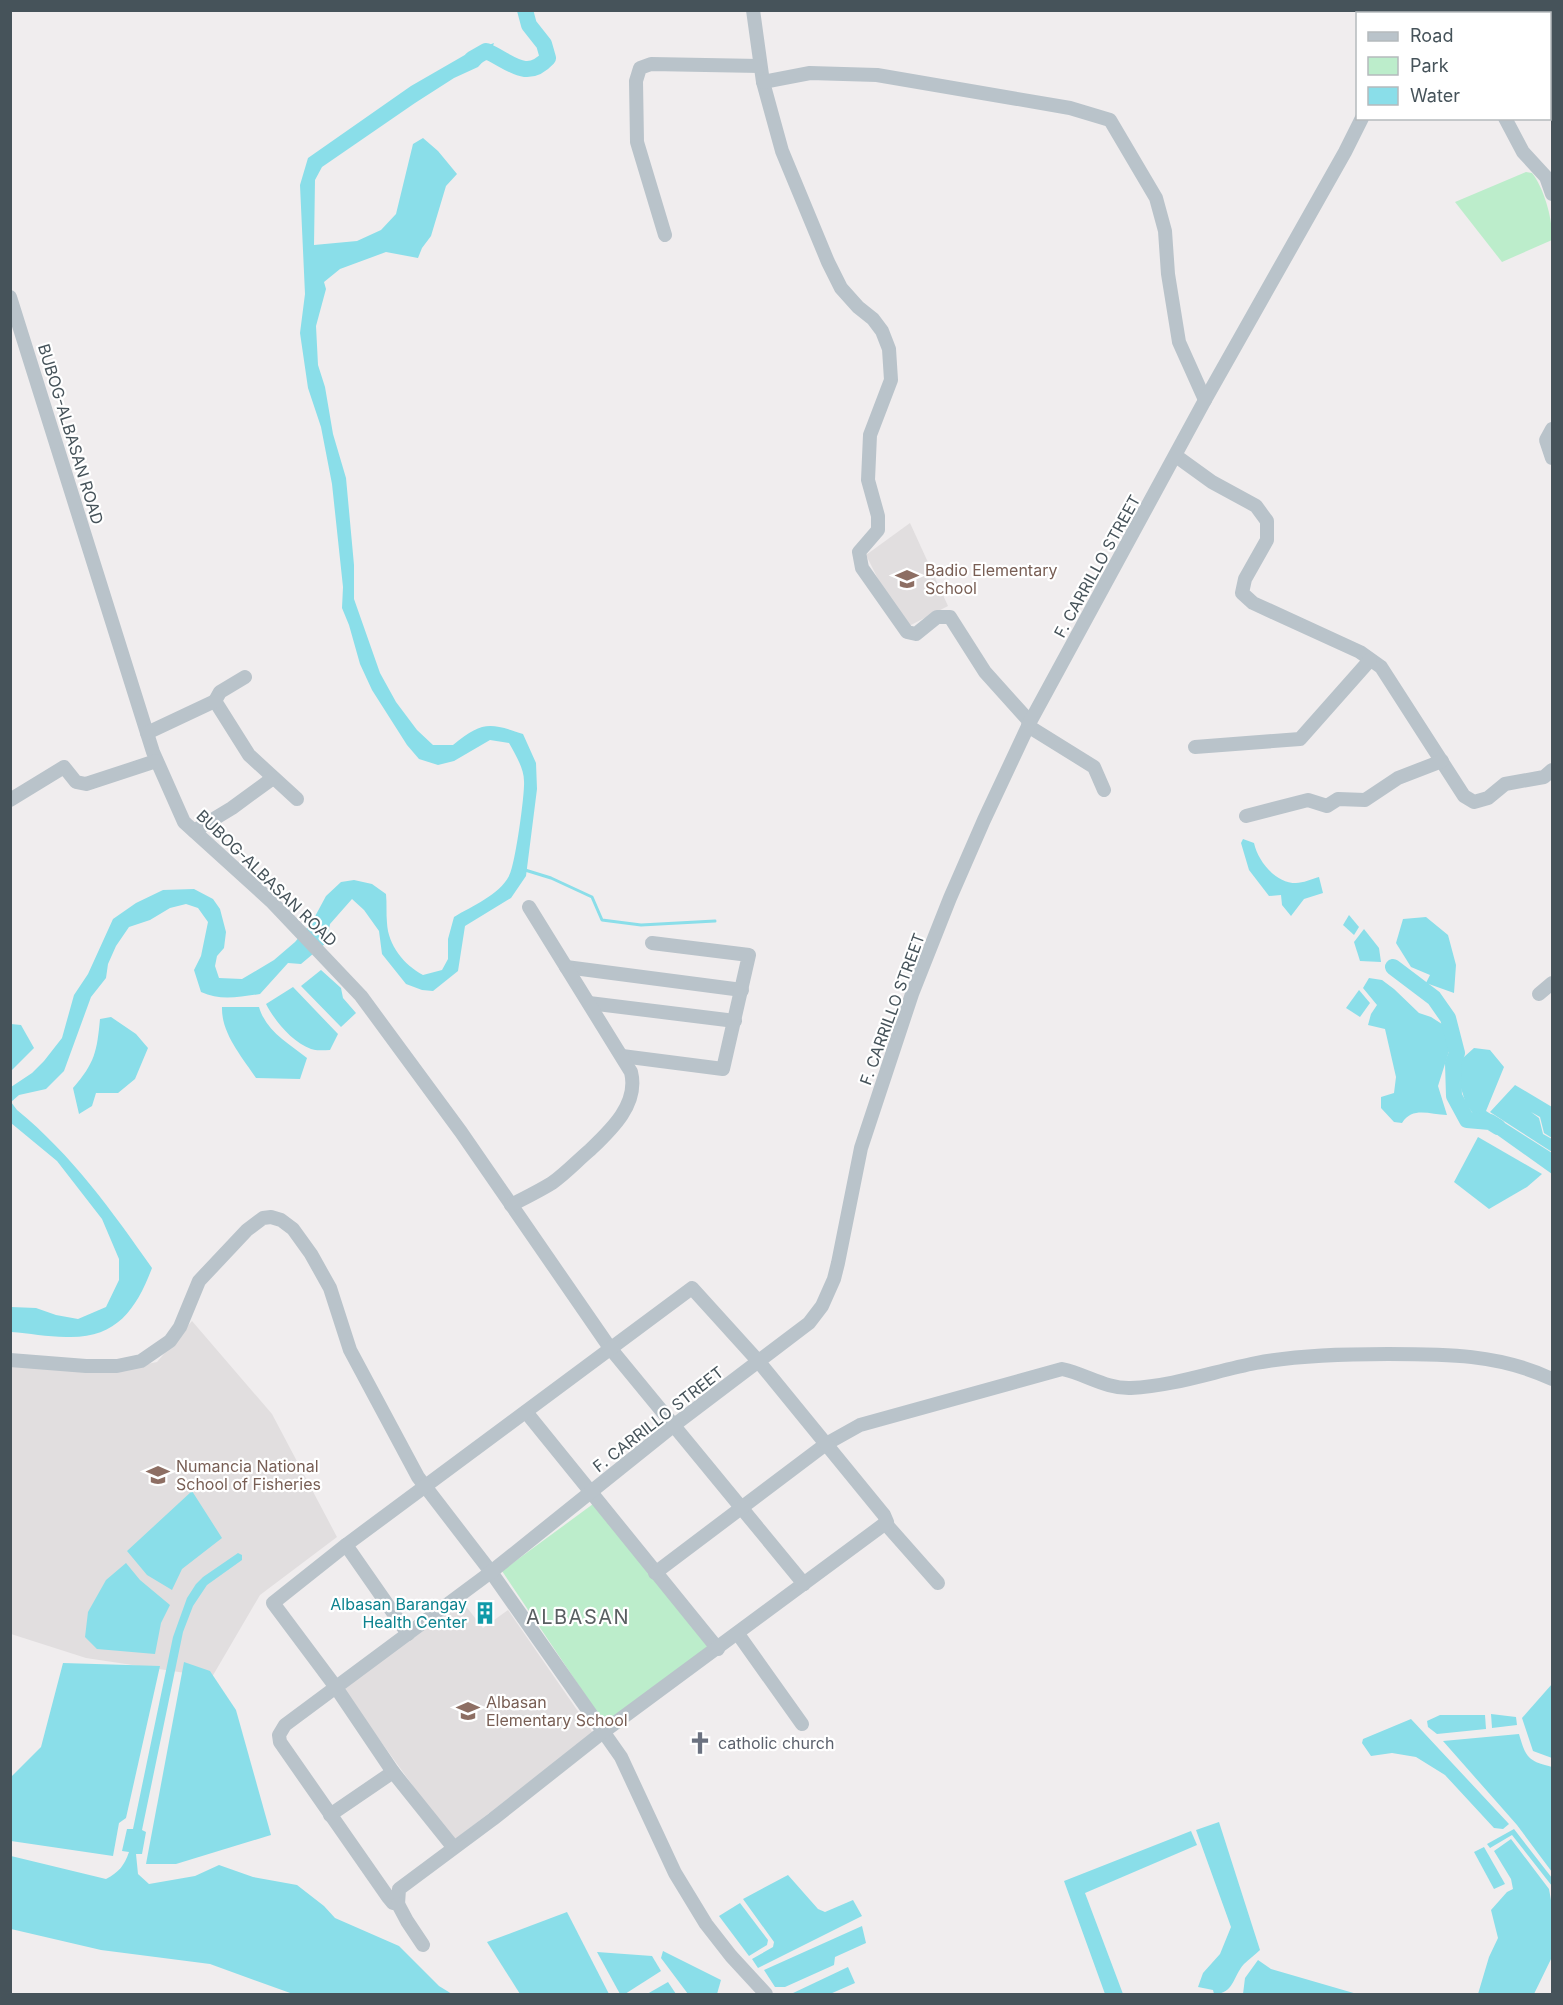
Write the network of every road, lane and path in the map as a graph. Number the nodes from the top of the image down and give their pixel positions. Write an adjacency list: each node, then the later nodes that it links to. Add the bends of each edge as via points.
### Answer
1 (753, 10): 2 (street)
2 (760, 66): 3 (street); 7 (street, via 651,64 640,68 636,81 638,142)
3 (763, 82): 9 (street, via 810,74 877,75 1070,108 1110,120 1156,198 1165,231 1179,342); 16 (street, via 782,151 828,262 841,288 873,319 890,349 891,380 870,435 868,480 878,530 859,552 862,568 907,632 916,634 937,617 950,617 985,672)
4 (1361, 120): 9 (street, F. CARRILLO STREET)
5 (1506, 120): 6 (street, via 1523,152 1546,177)
6 (1552, 194)
7 (665, 235)
8 (10, 297): 17 (street, BUBOG-ALBASAN ROAD)
9 (1206, 400): 11 (street, F. CARRILLO STREET)
10 (1552, 429): 12 (street, via 1546,440)
11 (1176, 456): 13 (street, via 1256,506 1267,521 1268,540 1245,579 1242,593 1253,603); 16 (street, F. CARRILLO STREET)
12 (1552, 458)
13 (1370, 660): 18 (street, via 1300,740); 20 (street, via 1381,667)
14 (245, 677): 15 (street, via 220,692)
15 (215, 701): 17 (street); 22 (street, via 239,742)
16 (1029, 724): 23 (street, via 1094,766); 40 (street, F. CARRILLO STREET, via 950,898 912,994 861,1148 831,1286 809,1323)
17 (147, 733): 19 (street, BUBOG-ALBASAN ROAD)
18 (1195, 747)
19 (156, 761): 25 (street, via 86,784 76,782 64,767); 27 (street, BUBOG-ALBASAN ROAD, via 184,822)
20 (1442, 761): 21 (street, via 1464,796 1474,802 1488,798 1505,784 1544,777); 26 (street, via 1398,778 1365,800 1338,799 1327,806 1308,800)
21 (1552, 770)
22 (273, 778): 24 (street); 27 (street)
23 (1104, 790)
24 (297, 799)
25 (10, 800)
26 (1246, 816)
27 (194, 831): 37 (street, BUBOG-ALBASAN ROAD, via 271,902 361,996)
28 (529, 907): 30 (street)
29 (652, 943): 32 (street, via 749,955)
30 (566, 967): 32 (street); 34 (street)
31 (1552, 983): 33 (street)
32 (742, 990): 35 (street)
33 (1539, 994)
34 (590, 1003): 35 (street); 36 (street)
35 (735, 1021): 36 (street, via 723,1069)
36 (622, 1056): 37 (street, via 631,1072 632,1085 626,1109 614,1126 569,1170)
37 (511, 1205): 38 (street, BUBOG-ALBASAN ROAD)
38 (610, 1348): 40 (street, via 692,1288); 42 (street); 43 (street, BUBOG-ALBASAN ROAD)
39 (10, 1360): 45 (street, via 86,1366 141,1361 170,1341 199,1281 218,1259 263,1218 281,1220 301,1239 330,1288 350,1350)
40 (759, 1362): 43 (street, F. CARRILLO STREET); 44 (street)
41 (1552, 1379): 44 (street, via 1511,1364 1472,1356 1427,1354 1344,1354 1258,1363 1130,1388 1109,1386 1062,1369 875,1419)
42 (526, 1412): 45 (street); 46 (street)
43 (673, 1426): 46 (street, F. CARRILLO STREET); 47 (street, BUBOG-ALBASAN ROAD)
44 (826, 1444): 47 (street); 48 (street, via 884,1515)
45 (426, 1487): 49 (street); 50 (street)
46 (592, 1493): 50 (street, F. CARRILLO STREET); 51 (street)
47 (741, 1508): 51 (street); 53 (street, BUBOG-ALBASAN ROAD)
48 (885, 1523): 52 (street); 53 (street)
49 (346, 1545): 54 (street); 57 (street, via 273,1603)
50 (491, 1572): 54 (street, F. CARRILLO STREET); 59 (street)
51 (655, 1573): 56 (street)
52 (939, 1583)
53 (804, 1584): 55 (street)
54 (408, 1634): 57 (street, F. CARRILLO STREET)
55 (738, 1634): 56 (street); 58 (street)
56 (718, 1649): 59 (street)
57 (335, 1686): 60 (street); 61 (street, F. CARRILLO STREET, via 280,1729 279,1735)
58 (802, 1724)
59 (603, 1732): 62 (street); 65 (street, via 621,1757 675,1872 706,1924)
60 (393, 1772): 61 (street); 62 (street)
61 (330, 1815): 63 (street, via 388,1897)
62 (454, 1848): 63 (street, via 399,1888)
63 (398, 1904): 64 (street)
64 (423, 1946)
65 (766, 1995)

